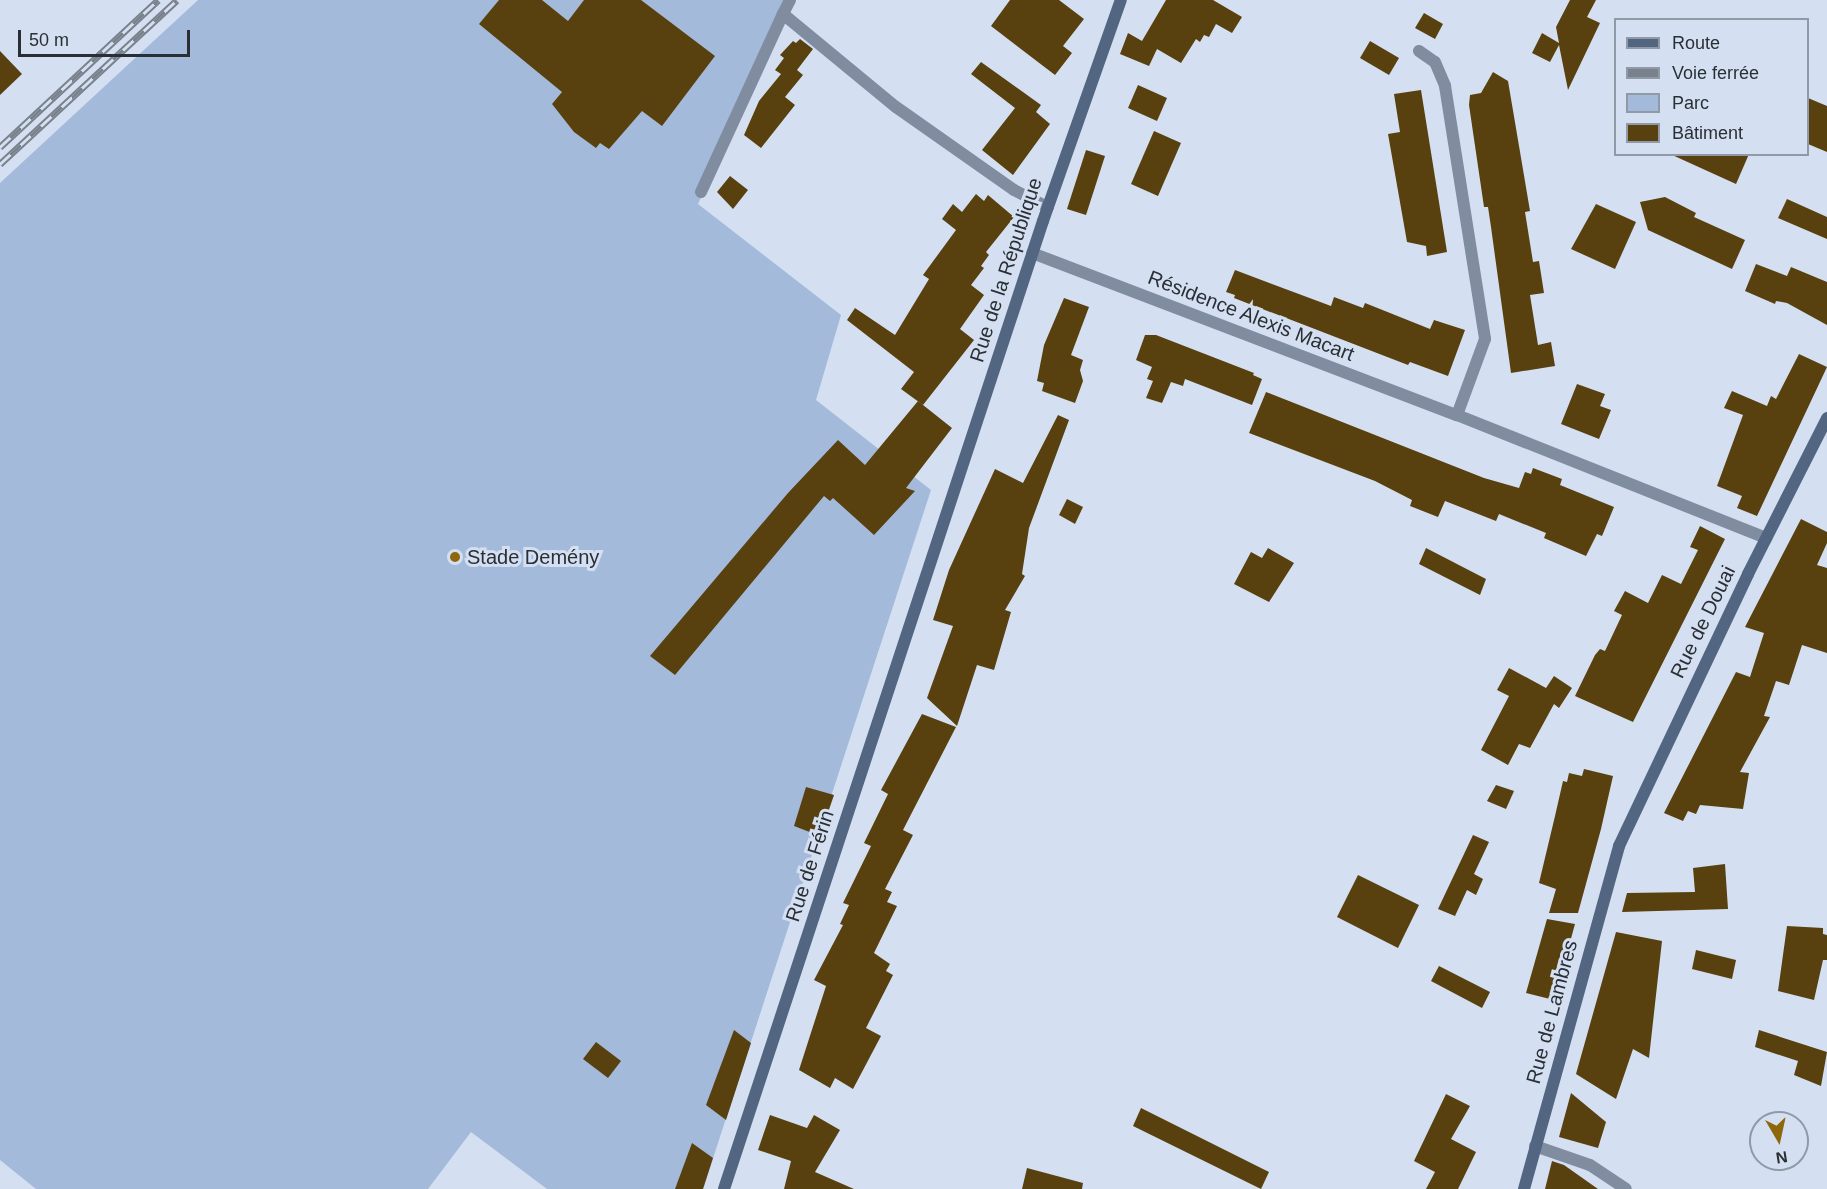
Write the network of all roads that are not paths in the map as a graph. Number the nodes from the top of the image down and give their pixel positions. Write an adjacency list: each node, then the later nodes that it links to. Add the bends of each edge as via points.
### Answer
1 (790, 0): 3 (street)
2 (1121, 0): 6 (main road, Rue de la République)
3 (783, 14): 5 (street); 6 (street, via 896,107 1014,190)
4 (1419, 51): 8 (street, via 1435,62 1445,86 1485,339)
5 (701, 192)
6 (1048, 207): 7 (main road, Rue de la République)
7 (1032, 253): 8 (street, Résidence Alexis Macart); 11 (main road, Rue de la République)
8 (1456, 415): 10 (street, Résidence Alexis Macart)
9 (1827, 417): 10 (main road, Rue de Douai)
10 (1766, 538): 12 (main road, Rue de Douai)
11 (933, 555): 14 (main road, Rue de Férin)
12 (1619, 846): 13 (main road, Rue de Lambres)
13 (1535, 1146): 15 (main road, Rue de Lambres); 16 (street, via 1590,1165)
14 (724, 1189)
15 (1524, 1189)
16 (1626, 1189)

